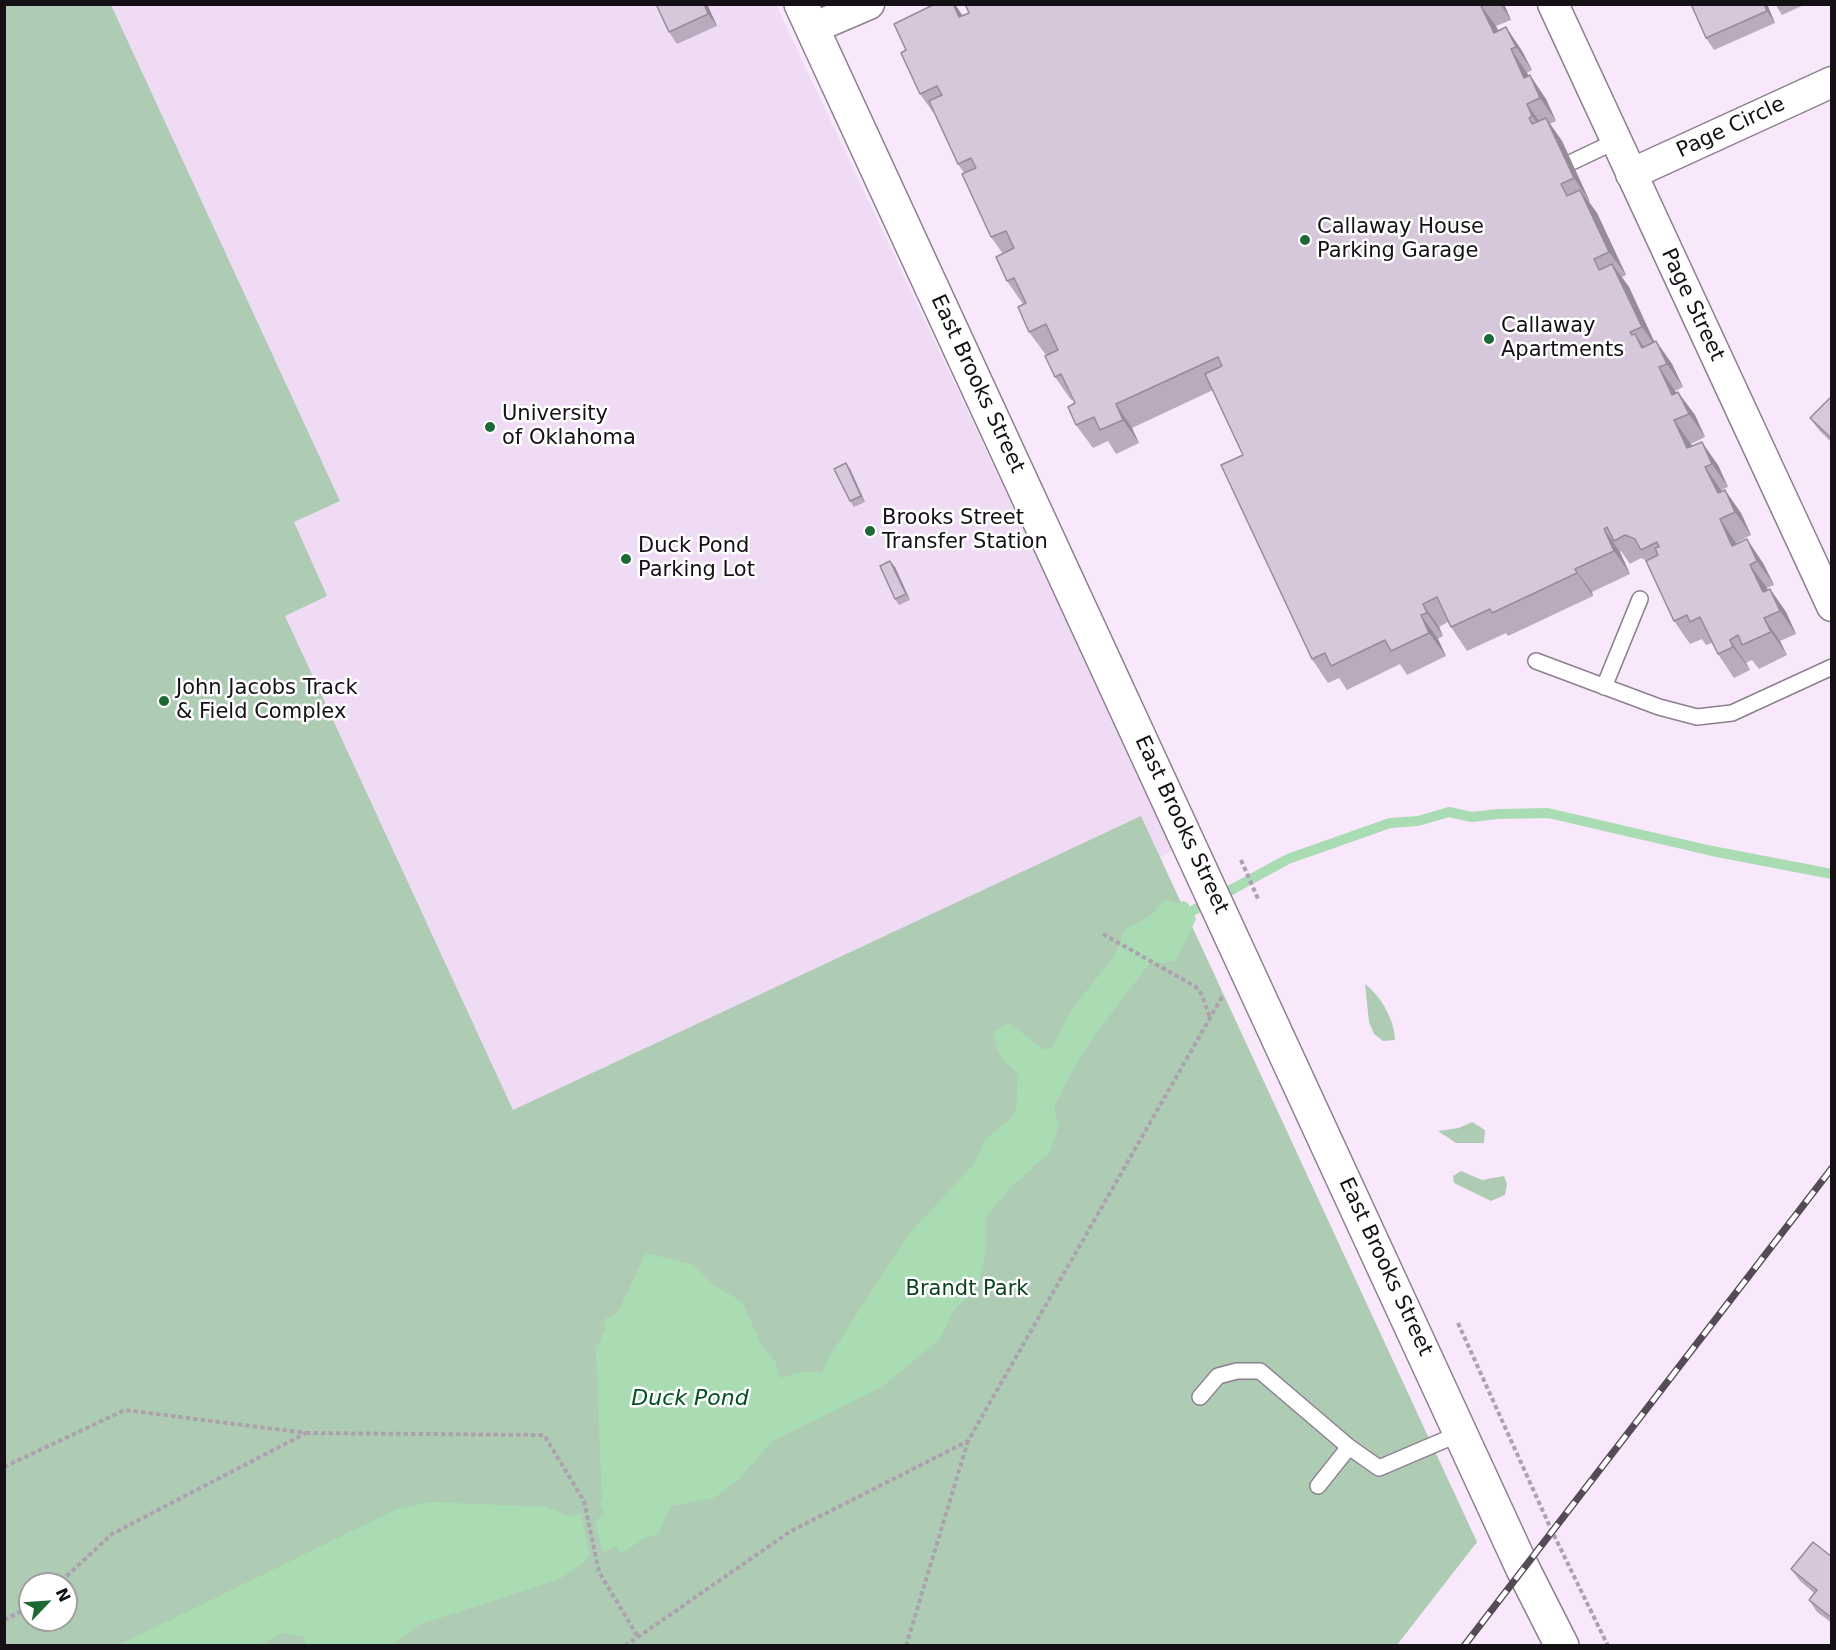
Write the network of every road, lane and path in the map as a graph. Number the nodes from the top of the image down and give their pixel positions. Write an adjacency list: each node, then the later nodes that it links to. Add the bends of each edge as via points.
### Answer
1 (869, 4): 3 (street)
2 (1553, 4): 5 (street, Page Street)
3 (807, 16): 20 (street, East Brooks Street)
4 (1832, 82): 7 (street, Page Circle)
5 (1616, 141): 6 (lane); 7 (street, Page Street)
6 (1572, 162)
7 (1631, 174): 8 (street, Page Street)
8 (1828, 586)
9 (1640, 599): 12 (lane)
10 (1536, 661): 12 (lane)
11 (1832, 667): 12 (lane, via 1732,714 1696,717)
12 (1604, 687)
13 (1241, 860): 14 (path)
14 (1259, 901)
15 (1103, 934): 17 (path, via 1178,975 1202,995)
16 (1226, 991): 17 (path)
17 (1210, 1018): 22 (path)
18 (1458, 1323): 33 (path)
19 (1200, 1397): 23 (lane, via 1218,1376 1260,1371)
20 (1461, 1432): 23 (lane, via 1379,1468); 32 (street, East Brooks Street)
21 (306, 1433): 24 (path, via 125,1410); 26 (path, via 112,1534); 29 (path, via 544,1435 584,1501 599,1572)
22 (968, 1441): 29 (path, via 791,1531); 31 (path)
23 (1350, 1447): 25 (lane)
24 (4, 1467)
25 (1318, 1486)
26 (71, 1572)
27 (18, 1612): 28 (path)
28 (4, 1620)
29 (638, 1637): 30 (path)
30 (625, 1646)
31 (906, 1646)
32 (1562, 1646)
33 (1608, 1646)

